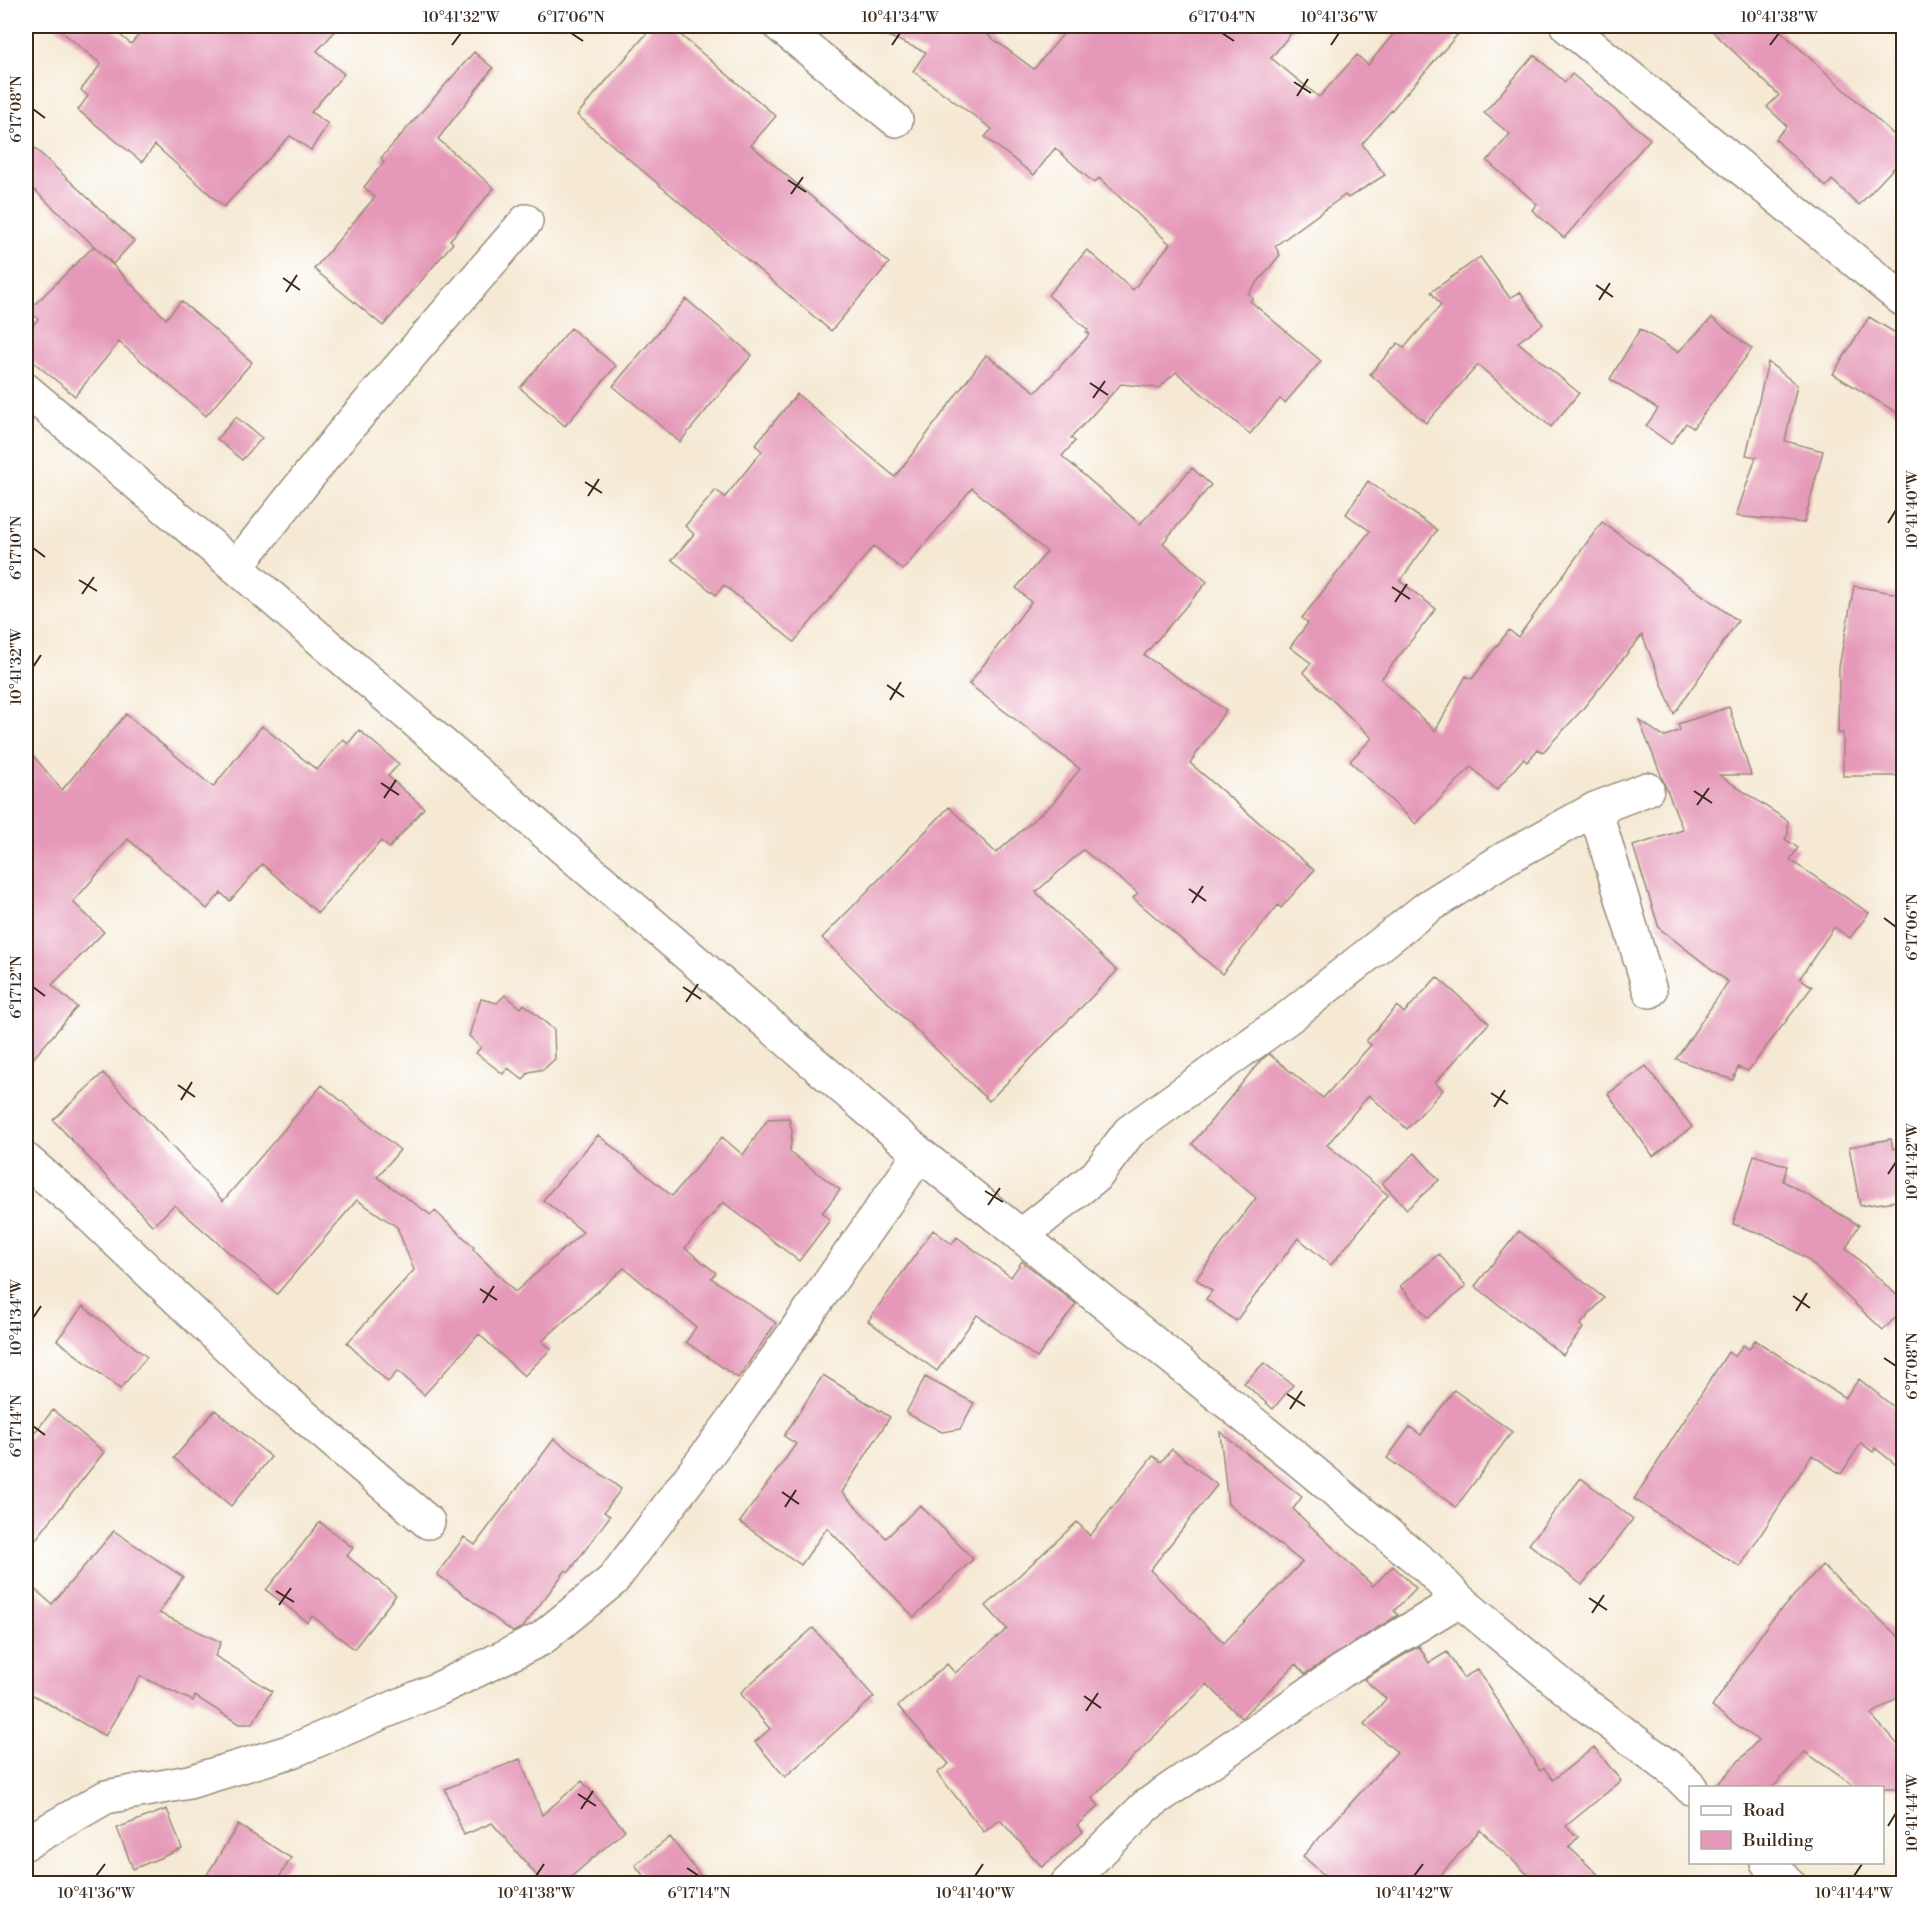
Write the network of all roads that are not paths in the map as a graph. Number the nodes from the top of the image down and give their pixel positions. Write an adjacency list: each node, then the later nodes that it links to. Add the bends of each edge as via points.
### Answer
1 (780, 26): 3 (street)
2 (1567, 26): 5 (street)
3 (896, 120)
4 (526, 221): 7 (street, via 343,433)
5 (1902, 299)
6 (26, 390): 7 (street)
7 (236, 567): 11 (street)
8 (1647, 789): 9 (street)
9 (1595, 809): 10 (street); 13 (street, via 1429,906 1289,1017 1129,1132 1096,1175)
10 (1650, 991)
11 (920, 1154): 13 (street); 17 (street, via 728,1427 613,1580 542,1639 438,1689 292,1751 189,1782 106,1797)
12 (26, 1160): 14 (street, via 278,1394)
13 (1021, 1236): 15 (street, via 1295,1457 1427,1567)
14 (428, 1522)
15 (1459, 1600): 16 (street); 19 (street, via 1342,1671 1146,1806)
16 (1689, 1787)
17 (26, 1843)
18 (1768, 1864): 20 (street)
19 (1067, 1884)
20 (1789, 1884)

